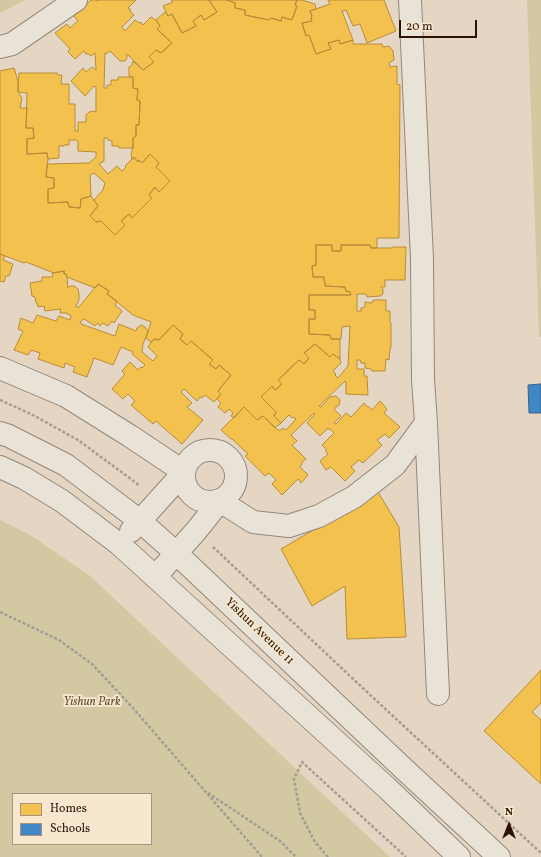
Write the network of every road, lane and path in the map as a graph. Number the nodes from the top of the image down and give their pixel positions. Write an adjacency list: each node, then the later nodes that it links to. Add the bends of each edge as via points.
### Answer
1 (76, 0): 3 (street, via 12,44)
2 (410, 0): 5 (street, via 422,259)
3 (0, 47)
4 (0, 368): 8 (street, via 66,396)
5 (426, 423): 9 (street, via 395,465 354,497 319,516 289,526 253,522); 15 (street)
6 (0, 433): 10 (street, Yishun Avenue 11, via 66,465)
7 (0, 467): 11 (street, via 62,501)
8 (184, 472): 9 (street, via 186,487 190,494 204,501); 9 (street, via 187,463 201,452 219,451 227,456 236,471 236,481 228,496); 10 (street)
9 (220, 501): 12 (street)
10 (140, 521): 11 (street); 12 (street, Yishun Avenue 11)
11 (119, 544): 13 (street)
12 (176, 553): 13 (street); 22 (street, Yishun Avenue 11)
13 (155, 577): 21 (street)
14 (0, 612): 16 (path, via 59,640 92,664)
15 (438, 694)
16 (205, 791): 17 (path); 18 (path, via 280,841)
17 (262, 857)
18 (296, 857)
19 (328, 857): 20 (path, via 315,842 300,813 294,779 302,762)
20 (406, 857)
21 (459, 857)
22 (499, 857)

